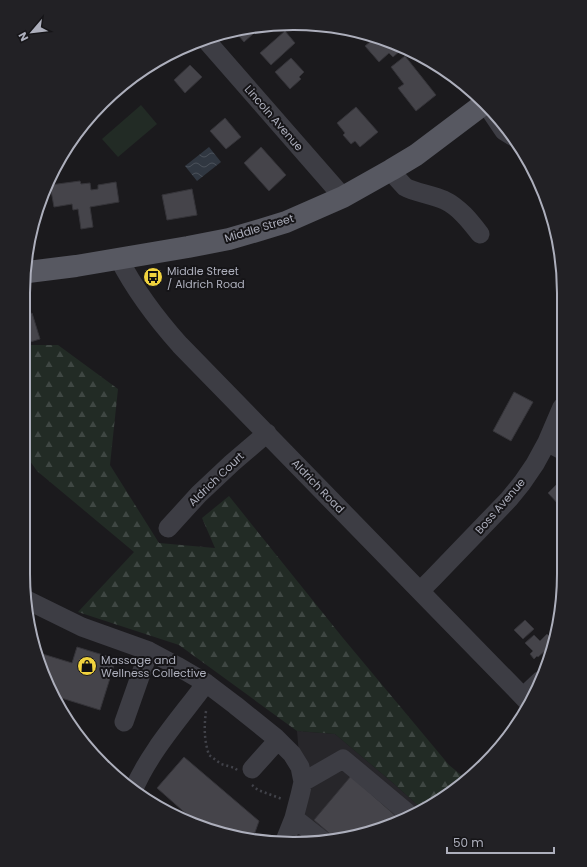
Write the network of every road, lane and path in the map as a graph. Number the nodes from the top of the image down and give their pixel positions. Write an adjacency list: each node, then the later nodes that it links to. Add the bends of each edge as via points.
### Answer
1 (209, 44): 4 (street, Lincoln Avenue)
2 (479, 106): 3 (main road, Middle Street, via 416,155)
3 (391, 170): 4 (main road, Middle Street); 5 (street, via 406,188 444,200 459,210)
4 (343, 196): 6 (main road, Middle Street, via 286,222 260,230 208,243)
5 (480, 234)
6 (119, 259): 7 (main road, Middle Street); 9 (street, Aldrich Road, via 142,298 166,329)
7 (31, 272)
8 (557, 432): 10 (street, Boss Avenue)
9 (267, 433): 11 (street, Aldrich Court, via 199,494); 12 (street, Aldrich Road)
10 (554, 446): 12 (street, Boss Avenue, via 535,464 509,499)
11 (168, 528)
12 (420, 591): 16 (street, Aldrich Road)
13 (32, 602): 14 (street, via 82,627)
14 (149, 651): 15 (street); 18 (street)
15 (206, 683): 19 (street); 22 (street, via 158,748)
16 (525, 699)
17 (207, 708): 20 (path, via 204,729 209,755 221,764)
18 (124, 722)
19 (278, 740): 20 (street); 21 (street, via 292,754 300,767)
20 (247, 774): 23 (path, via 258,790)
21 (303, 782): 24 (street, via 343,759); 25 (street)
22 (135, 785)
23 (282, 799)
24 (406, 812)
25 (294, 818): 26 (street); 27 (street)
26 (316, 836)
27 (287, 837)

